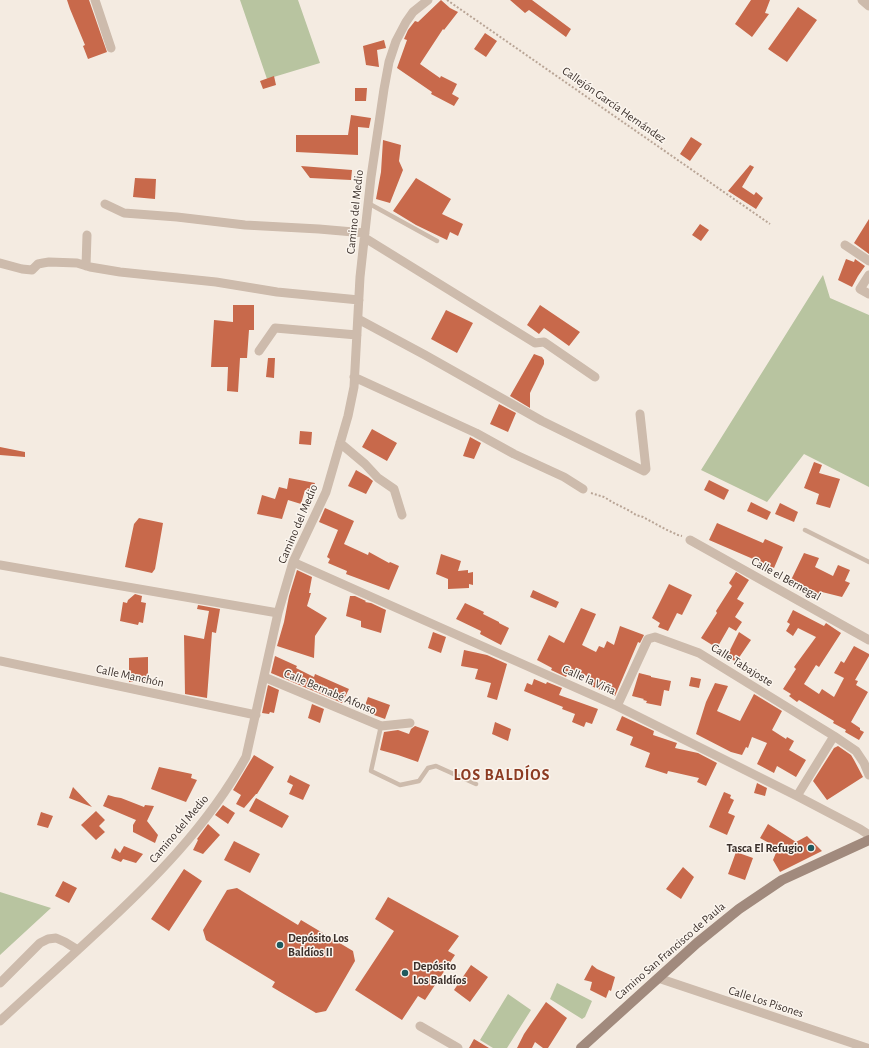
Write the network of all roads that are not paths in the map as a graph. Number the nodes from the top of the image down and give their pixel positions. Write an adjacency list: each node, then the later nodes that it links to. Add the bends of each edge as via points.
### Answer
1 (95, 0): 5 (street)
2 (428, 0): 6 (street, Camino del Medio, via 413,12 406,22 389,62)
3 (862, 0): 4 (street)
4 (869, 6)
5 (111, 48)
6 (368, 203): 9 (street, Camino del Medio); 10 (lane)
7 (105, 204): 9 (street, via 124,213)
8 (87, 235): 14 (street)
9 (365, 235): 17 (street, Camino del Medio); 22 (street, via 535,343 544,342)
10 (437, 241)
11 (845, 245): 12 (street)
12 (869, 261)
13 (0, 263): 14 (street, via 29,270 38,264 49,262 77,263)
14 (86, 266): 17 (street, via 277,292)
15 (869, 275): 16 (street, via 860,289)
16 (869, 294)
17 (359, 300): 18 (street, Camino del Medio)
18 (358, 319): 19 (street, Camino del Medio); 23 (street, via 542,421 644,471 646,469)
19 (357, 335): 20 (street, via 275,328); 21 (street, Camino del Medio)
20 (260, 351)
21 (354, 376): 24 (street, Camino del Medio, via 348,416); 25 (street, via 476,433)
22 (595, 377)
23 (640, 414)
24 (340, 443): 26 (street, via 378,478 394,489); 29 (street, Camino del Medio, via 326,492)
25 (583, 489)
26 (402, 515)
27 (805, 530): 30 (lane)
28 (690, 540): 33 (street, Calle el Bernegal)
29 (293, 562): 32 (street, Camino del Medio); 36 (street, Calle la Viña)
30 (869, 562)
31 (0, 565): 32 (street)
32 (278, 613): 35 (street, Camino del Medio)
33 (869, 640)
34 (0, 661): 37 (street, Calle Manchón)
35 (264, 677): 37 (street, Camino del Medio); 39 (street, Calle Bernabé Afonso)
36 (618, 706): 40 (street, Calle Tabajoste, via 648,639 655,638 699,653); 43 (street, Calle la Viña)
37 (256, 715): 46 (street, Camino del Medio, via 246,757 225,792 158,874)
38 (410, 723): 39 (street, Calle Bernabé Afonso)
39 (381, 726): 42 (lane, via 371,771 400,785 419,781 428,768 436,766)
40 (834, 736): 41 (street, Calle Tabajoste, via 856,751); 43 (street)
41 (869, 775)
42 (476, 784)
43 (797, 796): 44 (street, Calle la Viña)
44 (869, 835)
45 (869, 840): 47 (main road, Camino San Francisco de Paula, via 782,880 739,909)
46 (78, 950): 48 (street, via 56,938 48,939 40,943); 49 (street, Camino del Medio)
47 (658, 978): 51 (main road, Camino San Francisco de Paula); 53 (street, Calle Los Pisones)
48 (0, 982)
49 (0, 1021)
50 (420, 1026): 52 (street)
51 (585, 1047)
52 (458, 1048)
53 (867, 1048)

